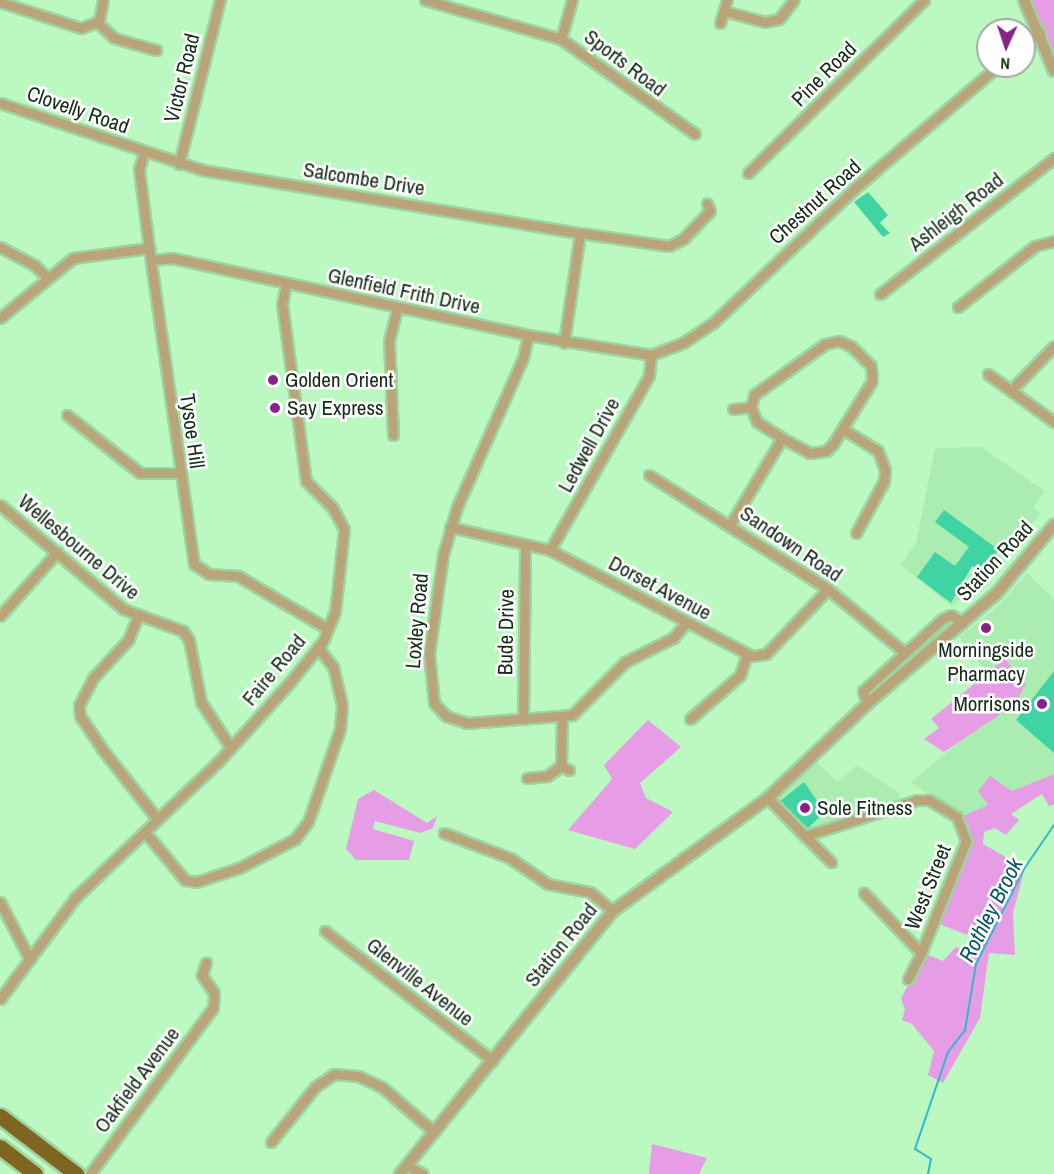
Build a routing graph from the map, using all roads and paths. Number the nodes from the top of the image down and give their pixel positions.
1 (103, 0) edge
2 (220, 0) edge
3 (425, 0) edge
4 (572, 0) edge
5 (727, 0) edge
6 (794, 0) edge
7 (924, 0) edge
8 (1024, 0) edge
9 (0, 2) edge
10 (724, 11) junction
11 (97, 22) junction
12 (720, 22) dead end
13 (1040, 33) junction
14 (1036, 36) edge
15 (561, 39) junction
16 (156, 50) dead end
17 (1054, 71) edge
18 (984, 78) edge
19 (0, 103) edge
20 (695, 134) dead end
21 (144, 152) junction
22 (1054, 158) edge
23 (179, 164) junction
24 (748, 173) dead end
25 (707, 204) dead end
26 (580, 233) junction
27 (1054, 241) edge
28 (0, 247) edge
29 (149, 248) junction
30 (151, 260) junction
31 (48, 278) junction
32 (286, 284) junction
33 (880, 294) dead end
34 (958, 307) dead end
35 (397, 308) junction
36 (0, 318) edge
37 (528, 336) junction
38 (564, 343) junction
39 (1054, 346) edge
40 (651, 355) junction
41 (988, 374) dead end
42 (1016, 385) dead end
43 (751, 407) junction
44 (731, 409) dead end
45 (67, 416) dead end
46 (1054, 422) edge
47 (843, 429) junction
48 (393, 435) dead end
49 (782, 438) junction
50 (179, 473) junction
51 (649, 475) dead end
52 (0, 505) edge
53 (730, 525) junction
54 (450, 527) junction
55 (1052, 531) edge
56 (856, 532) dead end
57 (525, 545) junction
58 (550, 550) junction
59 (57, 552) junction
60 (828, 589) junction
61 (0, 616) edge
62 (137, 618) junction
63 (686, 623) junction
64 (963, 623) junction
65 (328, 629) junction
66 (318, 647) junction
67 (905, 652) junction
68 (747, 655) junction
69 (867, 704) junction
70 (562, 716) junction
71 (523, 719) junction
72 (690, 719) dead end
73 (231, 748) junction
74 (527, 778) dead end
75 (768, 798) junction
76 (158, 820) junction
77 (145, 832) junction
78 (444, 833) dead end
79 (806, 836) junction
80 (831, 862) dead end
81 (864, 893) dead end
82 (0, 902) edge
83 (613, 911) junction
84 (325, 931) dead end
85 (921, 953) junction
86 (30, 960) junction
87 (206, 963) dead end
88 (908, 979) dead end
89 (0, 999) edge
90 (493, 1061) junction
91 (0, 1116) edge
92 (434, 1132) junction
93 (271, 1142) dead end
94 (0, 1147) edge
95 (406, 1164) junction
96 (35, 1174) edge
97 (76, 1174) edge
98 (90, 1174) edge
99 (400, 1174) edge
100 (423, 1174) edge

1 - 11 street
2 - 23 street, Victor Road
3 - 15 street, Sports Road
4 - 15 street
5 - 10 street
6 - 10 street
7 - 24 street, Pine Road
8 - 13 street
9 - 11 street
10 - 12 street
11 - 16 street
13 - 14 street
13 - 17 street
15 - 20 street, Sports Road
18 - 40 street, Chestnut Road
19 - 21 street, Clovelly Road
21 - 23 street, Salcombe Drive
21 - 29 street, Tysoe Hill
22 - 33 street, Ashleigh Road
23 - 26 street, Salcombe Drive
25 - 26 street, Salcombe Drive
26 - 38 street
27 - 34 street
28 - 31 street
29 - 30 street, Tysoe Hill
29 - 31 street
30 - 32 street, Glenfield Frith Drive
30 - 50 street, Tysoe Hill
31 - 36 street
32 - 35 street, Glenfield Frith Drive
32 - 65 street, Faire Road
35 - 37 street, Glenfield Frith Drive
35 - 48 street
37 - 38 street, Glenfield Frith Drive
37 - 54 street, Loxley Road
38 - 40 street, Glenfield Frith Drive
39 - 42 street
40 - 58 street, Ledwell Drive
41 - 46 street
43 - 44 street
43 - 47 street
43 - 49 street
45 - 50 street
47 - 49 street
47 - 56 street
49 - 53 street
50 - 65 street, Tysoe Hill
51 - 53 street, Sandown Road
52 - 59 street, Wellesbourne Drive
53 - 60 street, Sandown Road
54 - 57 street, Dorset Avenue
54 - 71 street, Loxley Road
55 - 64 street, Station Road
57 - 58 street, Dorset Avenue
57 - 71 street, Bude Drive
58 - 63 street, Dorset Avenue
59 - 61 street
59 - 62 street, Wellesbourne Drive
60 - 67 street, Sandown Road
60 - 68 street
62 - 73 street, Wellesbourne Drive
62 - 76 street
63 - 68 street, Dorset Avenue
63 - 70 street, Loxley Road
64 - 67 street, Station Road
64 - 69 street, Station Road
65 - 66 street, Faire Road
66 - 73 street, Faire Road
66 - 77 street
67 - 69 street, Station Road
68 - 72 street
69 - 75 street, Station Road
70 - 71 street, Loxley Road
70 - 74 street
73 - 76 street, Faire Road
75 - 79 street
75 - 83 street, Station Road
76 - 77 street, Faire Road
77 - 86 street, Faire Road
78 - 83 street
79 - 80 street
79 - 85 street, West Street
81 - 85 street, West Street
82 - 86 street
83 - 90 street, Station Road
84 - 90 street, Glenville Avenue
85 - 88 street, West Street
86 - 89 street, Faire Road
87 - 98 street, Oakfield Avenue
90 - 92 street, Station Road
91 - 97 highway
92 - 93 street
92 - 95 street, Station Road
94 - 96 highway
95 - 99 street, Station Road
95 - 100 street

